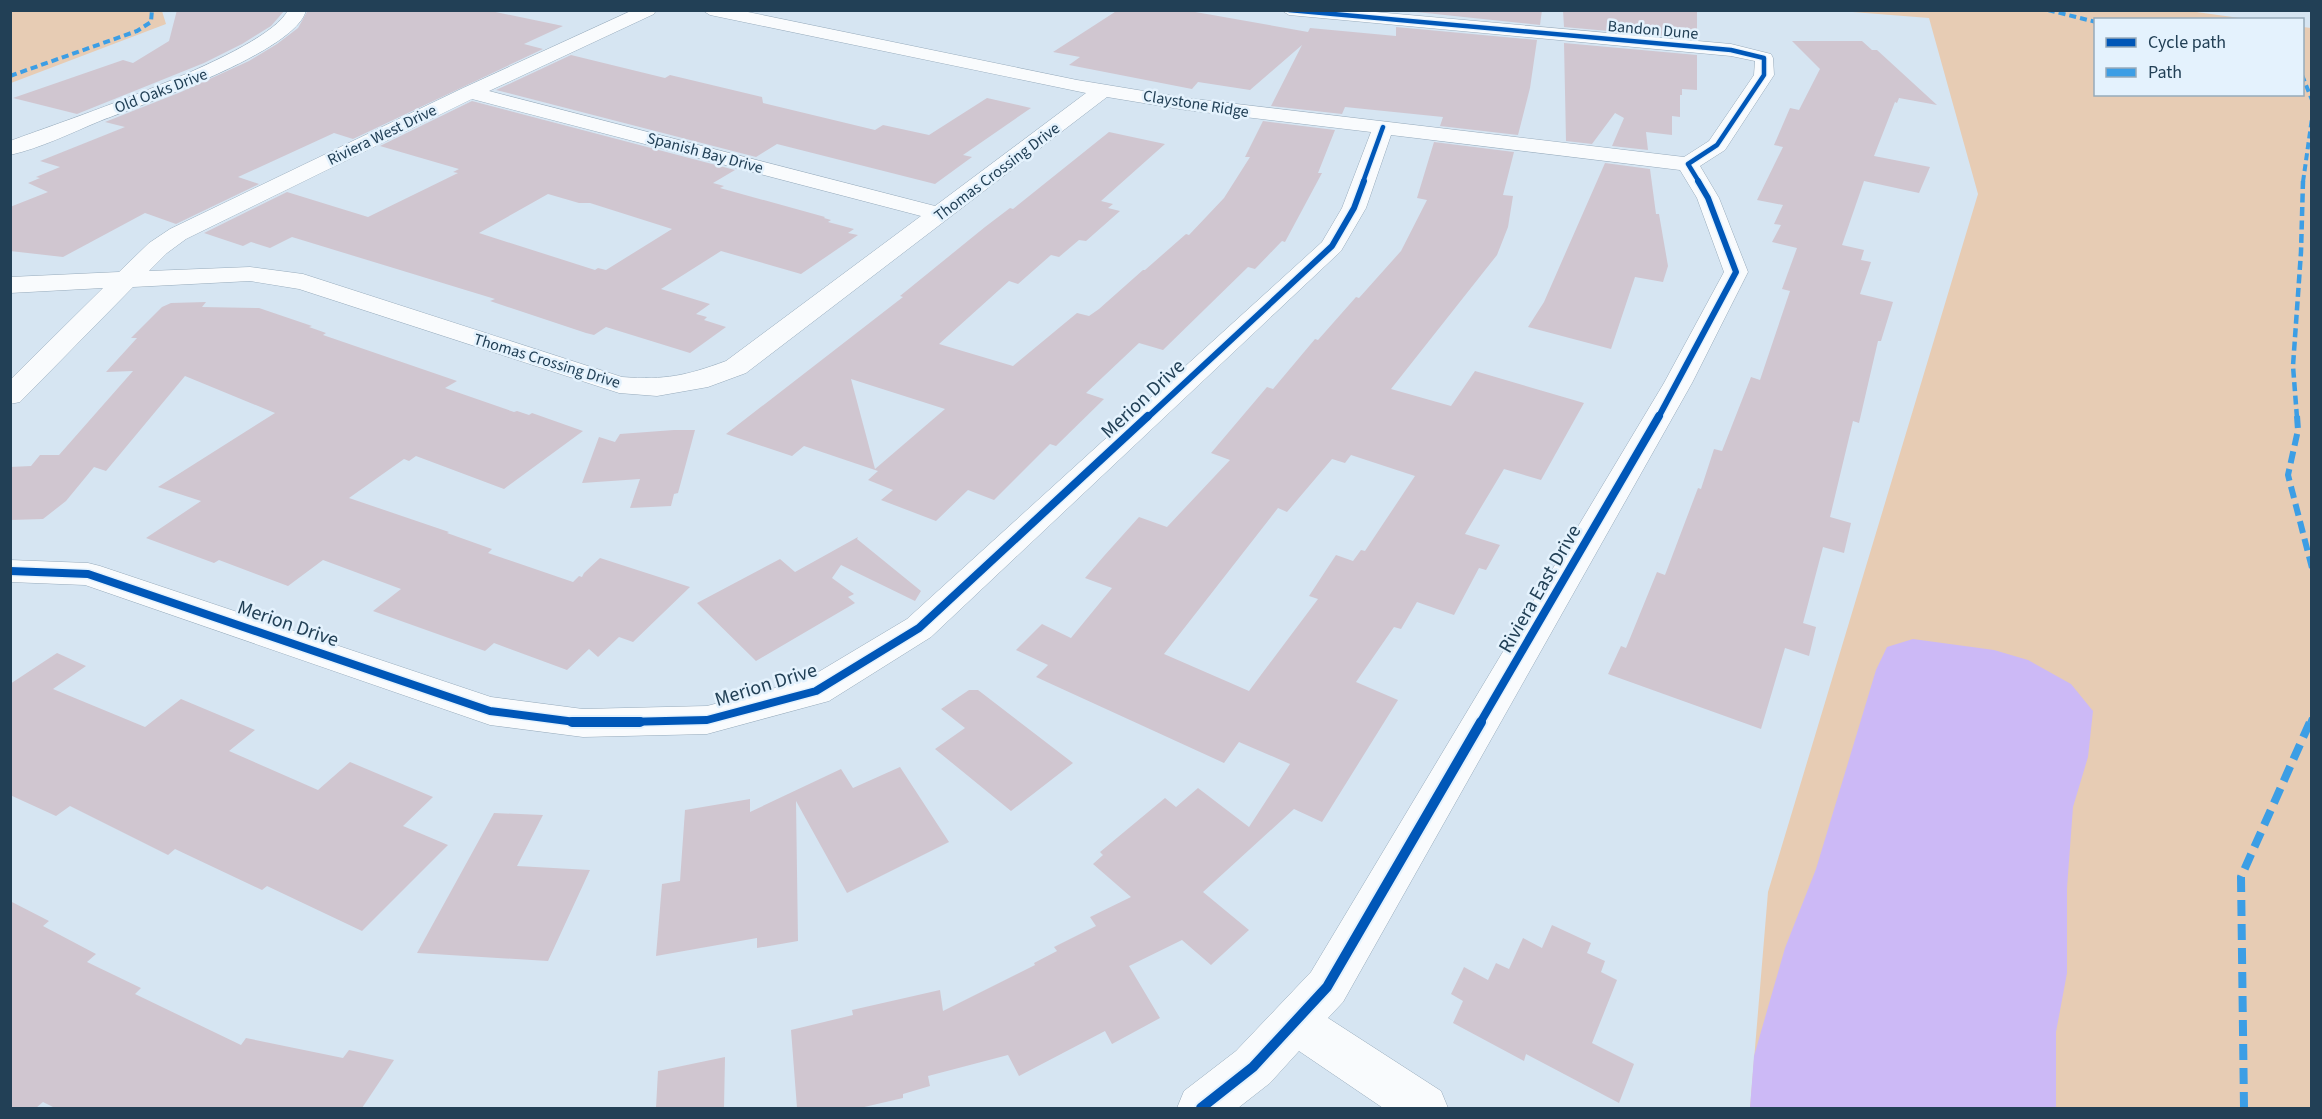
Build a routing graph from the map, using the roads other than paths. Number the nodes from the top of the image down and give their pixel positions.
1 (297, 10) edge
2 (648, 10) edge
3 (710, 10) edge
4 (1289, 10) edge
5 (1105, 89) junction
6 (470, 92) junction
7 (1383, 127) junction
8 (10, 149) edge
9 (1688, 164) junction
10 (940, 214) junction
11 (127, 278) junction
12 (10, 285) edge
13 (10, 396) edge
14 (10, 571) edge
15 (1295, 1022) junction
16 (1201, 1108) edge
17 (1424, 1108) edge

1 - 8 street, Old Oaks Drive
2 - 6 street, Riviera West Drive
3 - 5 street, Claystone Ridge
4 - 9 street, Bandon Dune
5 - 7 street, Claystone Ridge
5 - 10 street, Thomas Crossing Drive
6 - 10 street, Spanish Bay Drive
6 - 11 street, Riviera West Drive
7 - 9 street, Claystone Ridge
7 - 14 street, Merion Drive
9 - 15 street, Riviera East Drive
10 - 11 street, Thomas Crossing Drive
11 - 12 street, Thomas Crossing Drive
11 - 13 street
15 - 16 street, Riviera East Drive
15 - 17 street

